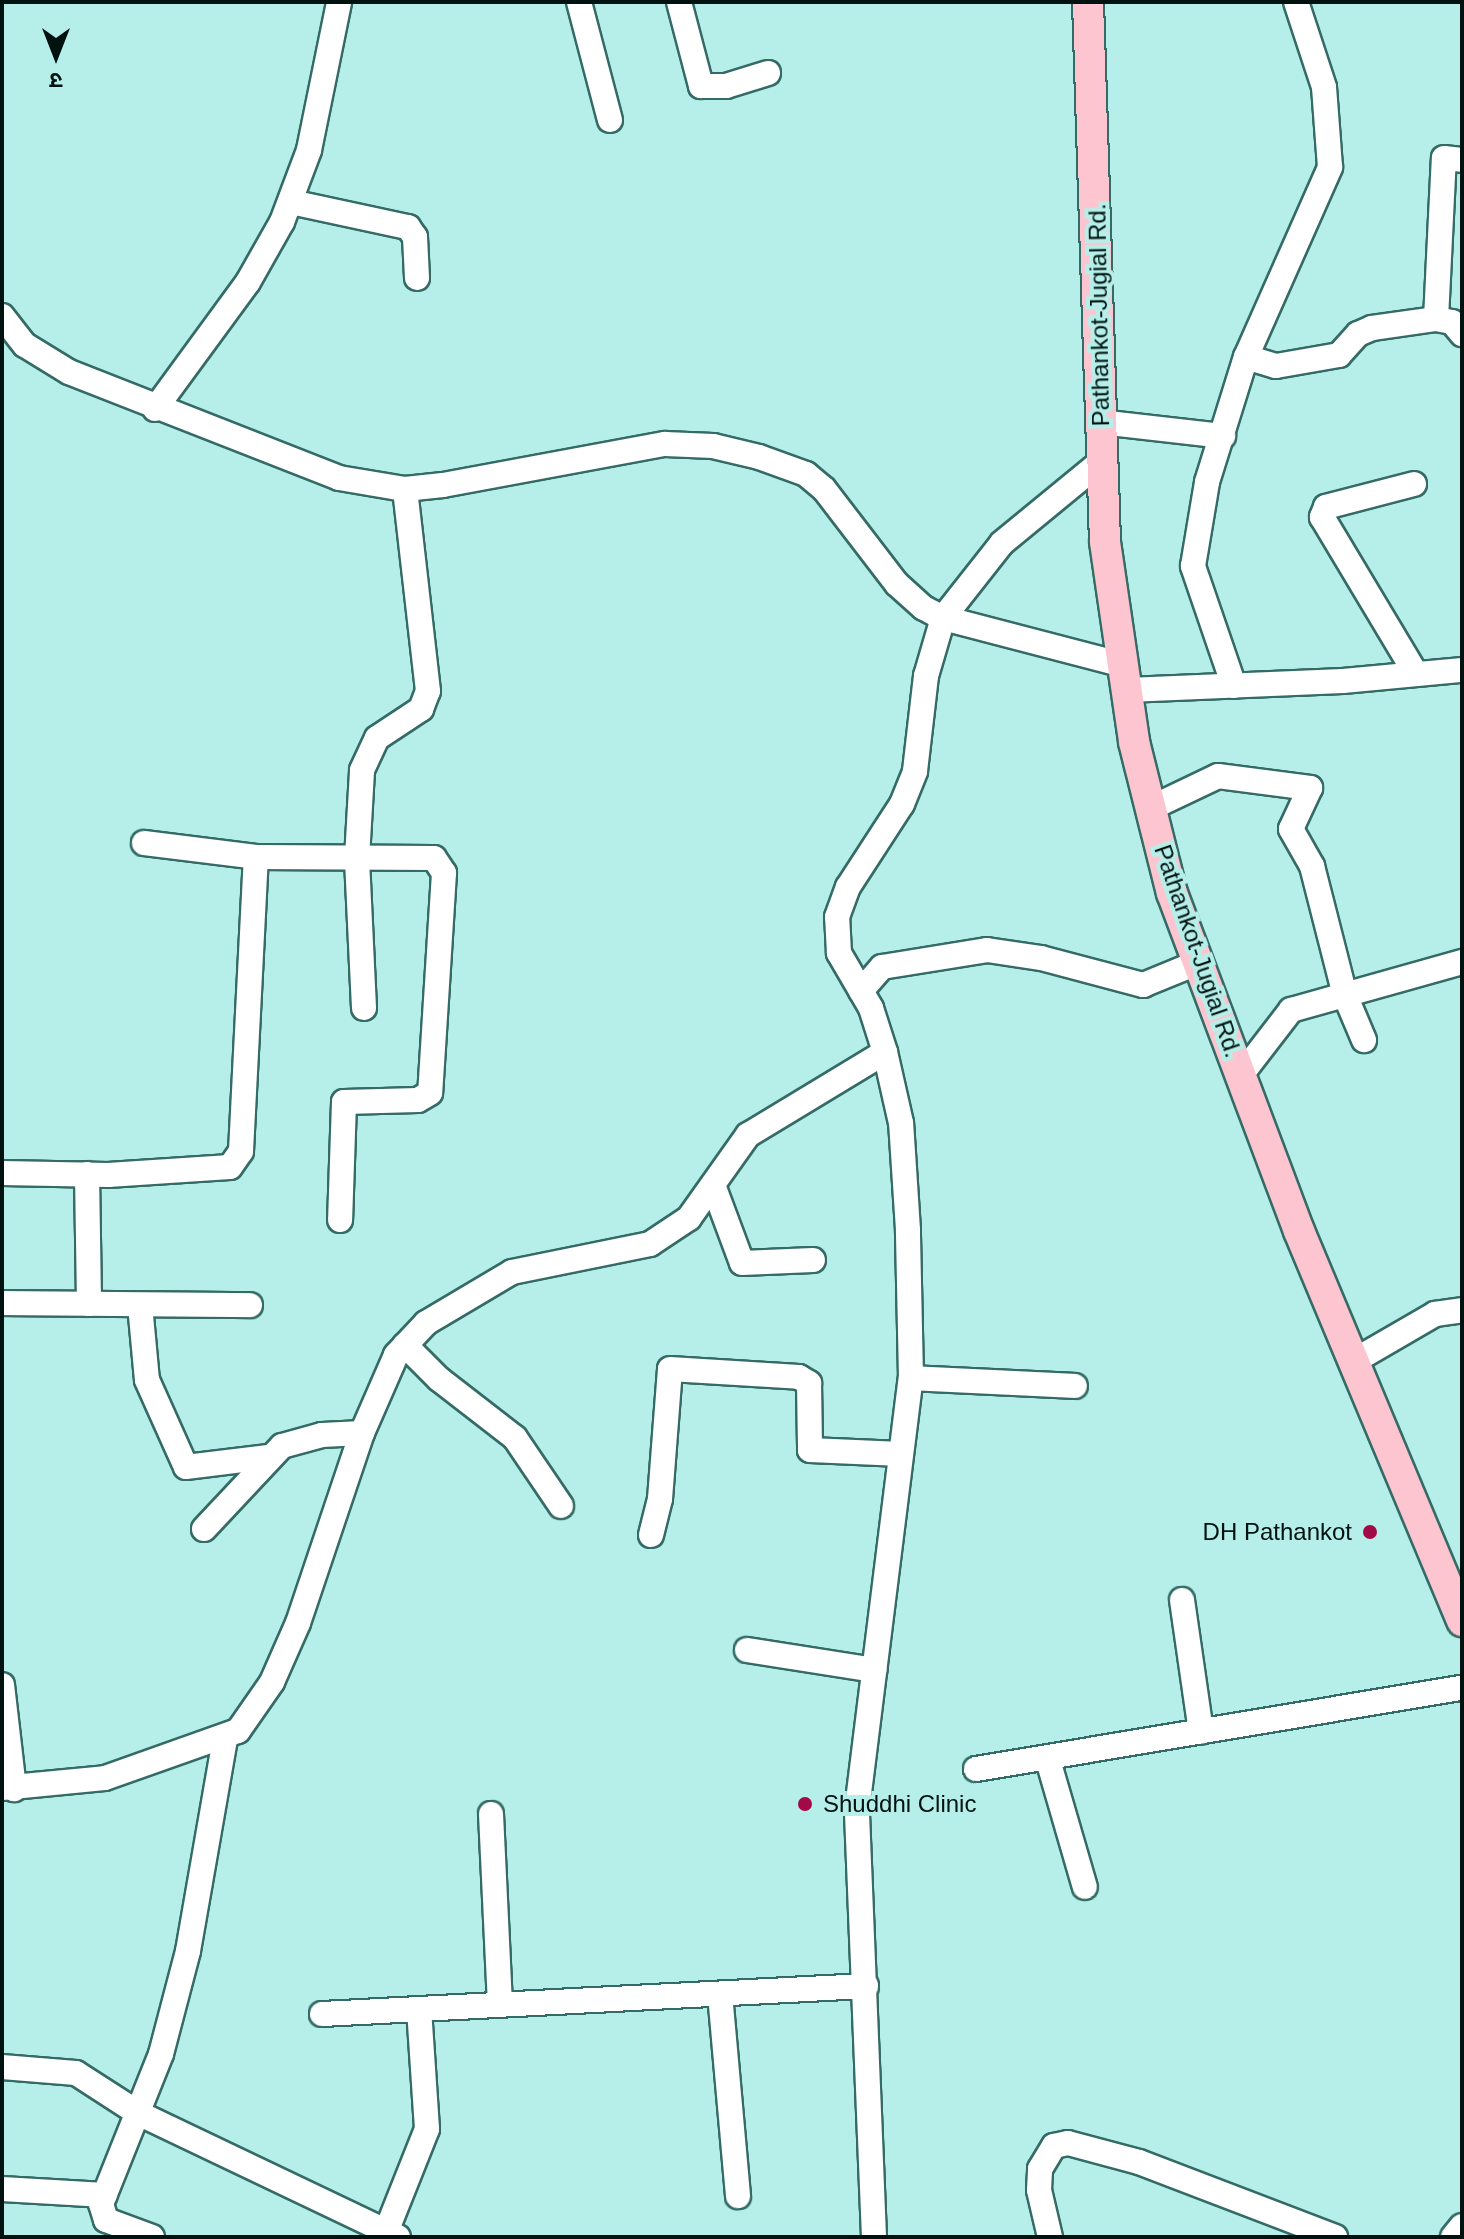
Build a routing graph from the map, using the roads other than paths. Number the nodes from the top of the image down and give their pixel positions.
1 (339, 2) edge
2 (579, 2) edge
3 (679, 2) edge
4 (1088, 2) edge
5 (1296, 2) edge
6 (768, 73) dead end
7 (610, 120) dead end
8 (1462, 160) edge
9 (291, 202) junction
10 (417, 278) dead end
11 (2, 316) edge
12 (1436, 319) junction
13 (1462, 334) edge
14 (1246, 357) junction
15 (155, 409) junction
16 (1100, 422) junction
17 (1223, 436) junction
18 (1102, 461) junction
19 (1414, 484) dead end
20 (405, 489) junction
21 (943, 618) junction
22 (1462, 670) edge
23 (1416, 674) junction
24 (1125, 677) junction
25 (1234, 686) junction
26 (1151, 808) junction
27 (144, 843) dead end
28 (256, 857) junction
29 (357, 858) junction
30 (1199, 962) junction
31 (1462, 962) edge
32 (861, 991) junction
33 (1345, 995) junction
34 (364, 1008) dead end
35 (1364, 1040) dead end
36 (885, 1052) junction
37 (1241, 1075) junction
38 (2, 1173) edge
39 (87, 1174) junction
40 (713, 1185) junction
41 (340, 1220) dead end
42 (813, 1260) dead end
43 (2, 1303) edge
44 (89, 1304) junction
45 (140, 1305) junction
46 (250, 1305) dead end
47 (1462, 1310) edge
48 (405, 1345) junction
49 (1354, 1361) junction
50 (911, 1378) junction
51 (1075, 1386) dead end
52 (362, 1433) junction
53 (901, 1454) junction
54 (268, 1457) junction
55 (561, 1506) dead end
56 (204, 1529) dead end
57 (651, 1535) dead end
58 (1182, 1600) dead end
59 (1462, 1621) edge
60 (747, 1650) dead end
61 (874, 1670) junction
62 (2, 1685) edge
63 (1462, 1688) edge
64 (1201, 1732) junction
65 (225, 1739) junction
66 (1048, 1760) junction
67 (976, 1769) dead end
68 (8, 1789) edge
69 (491, 1814) dead end
70 (1085, 1887) dead end
71 (866, 1986) junction
72 (720, 1994) junction
73 (500, 2005) junction
74 (419, 2009) junction
75 (322, 2014) dead end
76 (2, 2067) edge
77 (138, 2113) junction
78 (2, 2189) edge
79 (105, 2195) junction
80 (738, 2196) dead end
81 (1462, 2226) edge
82 (389, 2235) edge
83 (152, 2237) edge
84 (874, 2237) edge
85 (1050, 2237) edge
86 (1335, 2237) edge
87 (1453, 2237) edge

1 - 9 street
2 - 7 street
3 - 6 street
4 - 16 main road, Pathankot-Jugial Rd.
5 - 14 street
8 - 12 street
9 - 10 street
9 - 15 street
11 - 15 street
12 - 13 street
12 - 14 street
14 - 17 street
15 - 20 street
16 - 17 street
16 - 18 main road, Pathankot-Jugial Rd.
17 - 25 street
18 - 21 street
18 - 24 main road, Pathankot-Jugial Rd.
19 - 23 street
20 - 21 street
20 - 29 street
21 - 24 street
21 - 32 street
22 - 23 street
23 - 25 street
24 - 25 street
24 - 26 main road, Pathankot-Jugial Rd.
26 - 30 main road, Pathankot-Jugial Rd.
26 - 33 street
27 - 28 street
28 - 29 street
28 - 39 street
29 - 34 street
29 - 41 street
30 - 32 street
30 - 37 main road, Pathankot-Jugial Rd.
31 - 33 street
32 - 36 street
33 - 35 street
33 - 37 street
36 - 40 street
36 - 50 street
37 - 49 main road, Pathankot-Jugial Rd.
38 - 39 street
39 - 44 street
40 - 42 street
40 - 48 street
43 - 44 street
44 - 45 street
45 - 46 street
45 - 54 street
47 - 49 street
48 - 52 street
48 - 55 street
49 - 59 main road, Pathankot-Jugial Rd.
50 - 51 street
50 - 53 street
52 - 54 street
52 - 65 street
53 - 57 street
53 - 61 street
54 - 56 street
58 - 64 street
60 - 61 street
61 - 71 street
62 - 68 street
63 - 64 street
64 - 66 street
65 - 68 street
65 - 77 street
66 - 67 street
66 - 70 street
69 - 73 street
71 - 72 street
71 - 84 street
72 - 73 street
72 - 80 street
73 - 74 street
74 - 75 street
74 - 82 street
76 - 77 street
77 - 79 street
77 - 82 street
78 - 79 street
79 - 83 street
81 - 87 street
85 - 86 street

